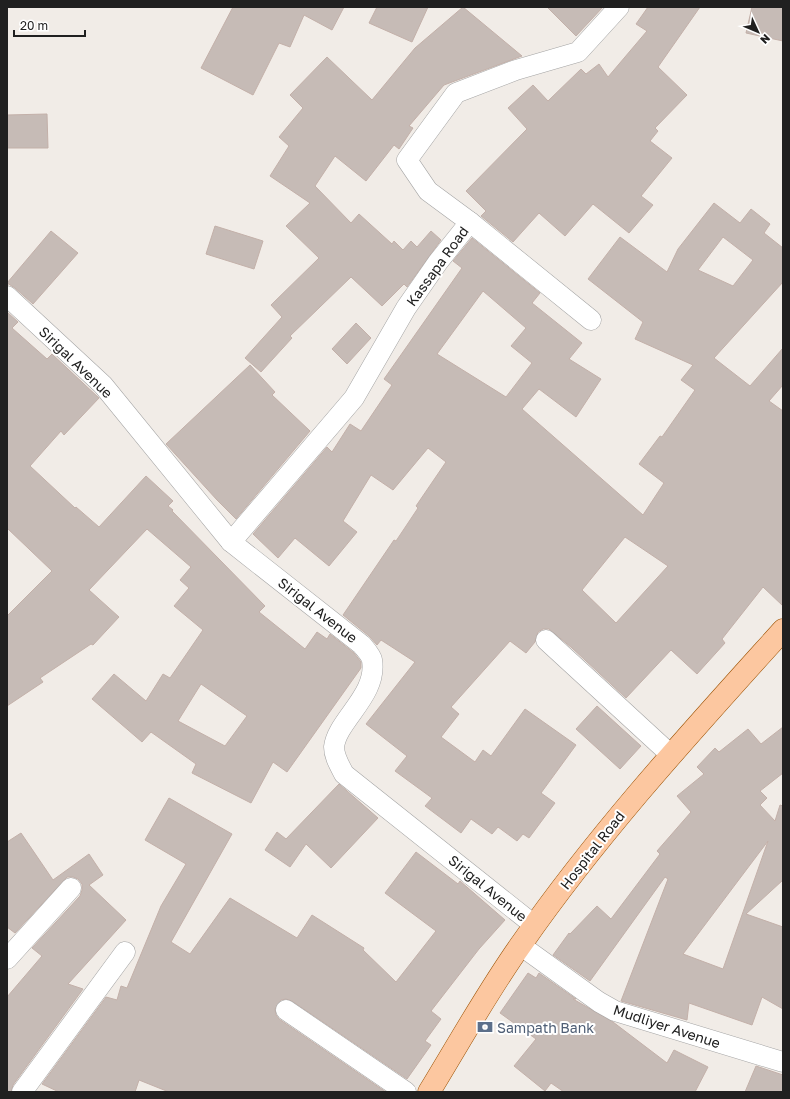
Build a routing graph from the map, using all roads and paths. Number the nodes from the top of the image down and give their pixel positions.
1 (619, 7) edge
2 (470, 222) junction
3 (7, 296) edge
4 (591, 320) dead end
5 (231, 542) junction
6 (783, 630) edge
7 (546, 640) dead end
8 (670, 754) junction
9 (71, 888) dead end
10 (534, 925) junction
11 (520, 944) junction
12 (125, 952) dead end
13 (7, 959) edge
14 (286, 1010) dead end
15 (783, 1062) edge
16 (22, 1092) edge
17 (406, 1092) edge
18 (429, 1092) edge

1 - 2 street, Kassapa Road
2 - 4 street
2 - 5 street, Kassapa Road
3 - 5 street, Sirigal Avenue
5 - 10 street, Sirigal Avenue
6 - 8 main road, Hospital Road
7 - 8 street
8 - 10 main road, Hospital Road
9 - 13 street
10 - 11 main road, Hospital Road
11 - 15 street, Mudliyer Avenue
11 - 18 main road, Hospital Road
12 - 16 street
14 - 17 street

